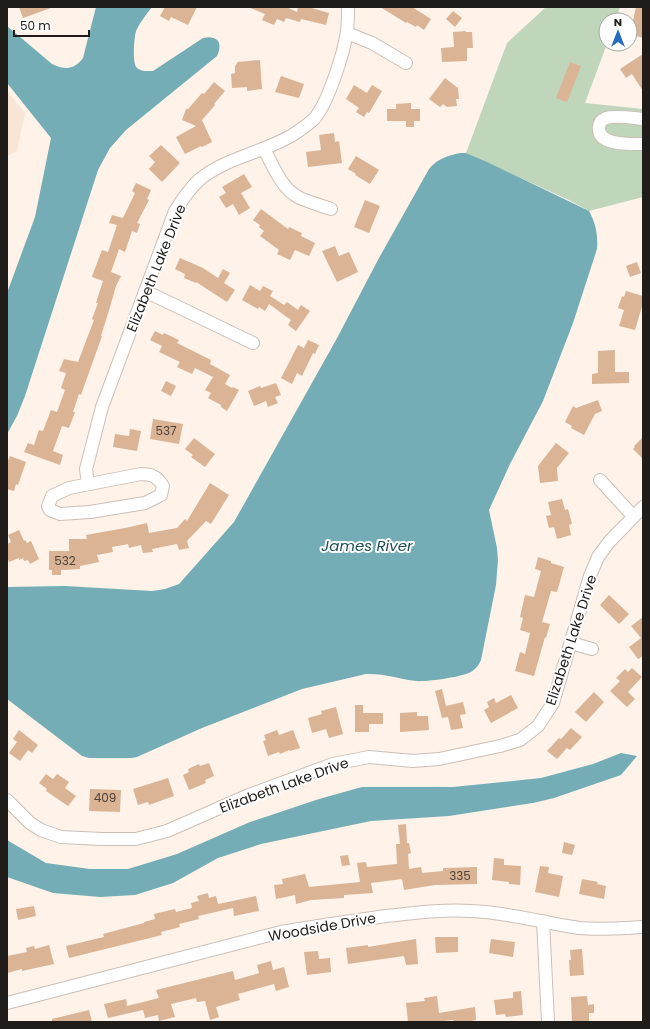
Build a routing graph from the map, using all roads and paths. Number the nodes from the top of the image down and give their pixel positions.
1 (348, 7) edge
2 (347, 33) junction
3 (406, 63) dead end
4 (643, 119) edge
5 (643, 144) edge
6 (264, 149) junction
7 (331, 209) dead end
8 (145, 291) junction
9 (253, 343) dead end
10 (600, 480) dead end
11 (88, 484) junction
12 (643, 507) edge
13 (633, 516) junction
14 (571, 643) junction
15 (592, 649) dead end
16 (7, 800) edge
17 (542, 922) junction
18 (643, 927) edge
19 (7, 1003) edge
20 (548, 1022) edge

1 - 2 street, Elizabeth Lake Drive
2 - 3 street
2 - 6 street, Elizabeth Lake Drive
4 - 5 street
6 - 7 street
6 - 8 street, Elizabeth Lake Drive
8 - 9 street
8 - 11 street, Elizabeth Lake Drive
10 - 13 street
11 - 11 street
12 - 13 street, Elizabeth Lake Drive
13 - 14 street, Elizabeth Lake Drive
14 - 15 street
14 - 16 street, Elizabeth Lake Drive
17 - 18 street, Woodside Drive
17 - 19 street, Woodside Drive
17 - 20 street

